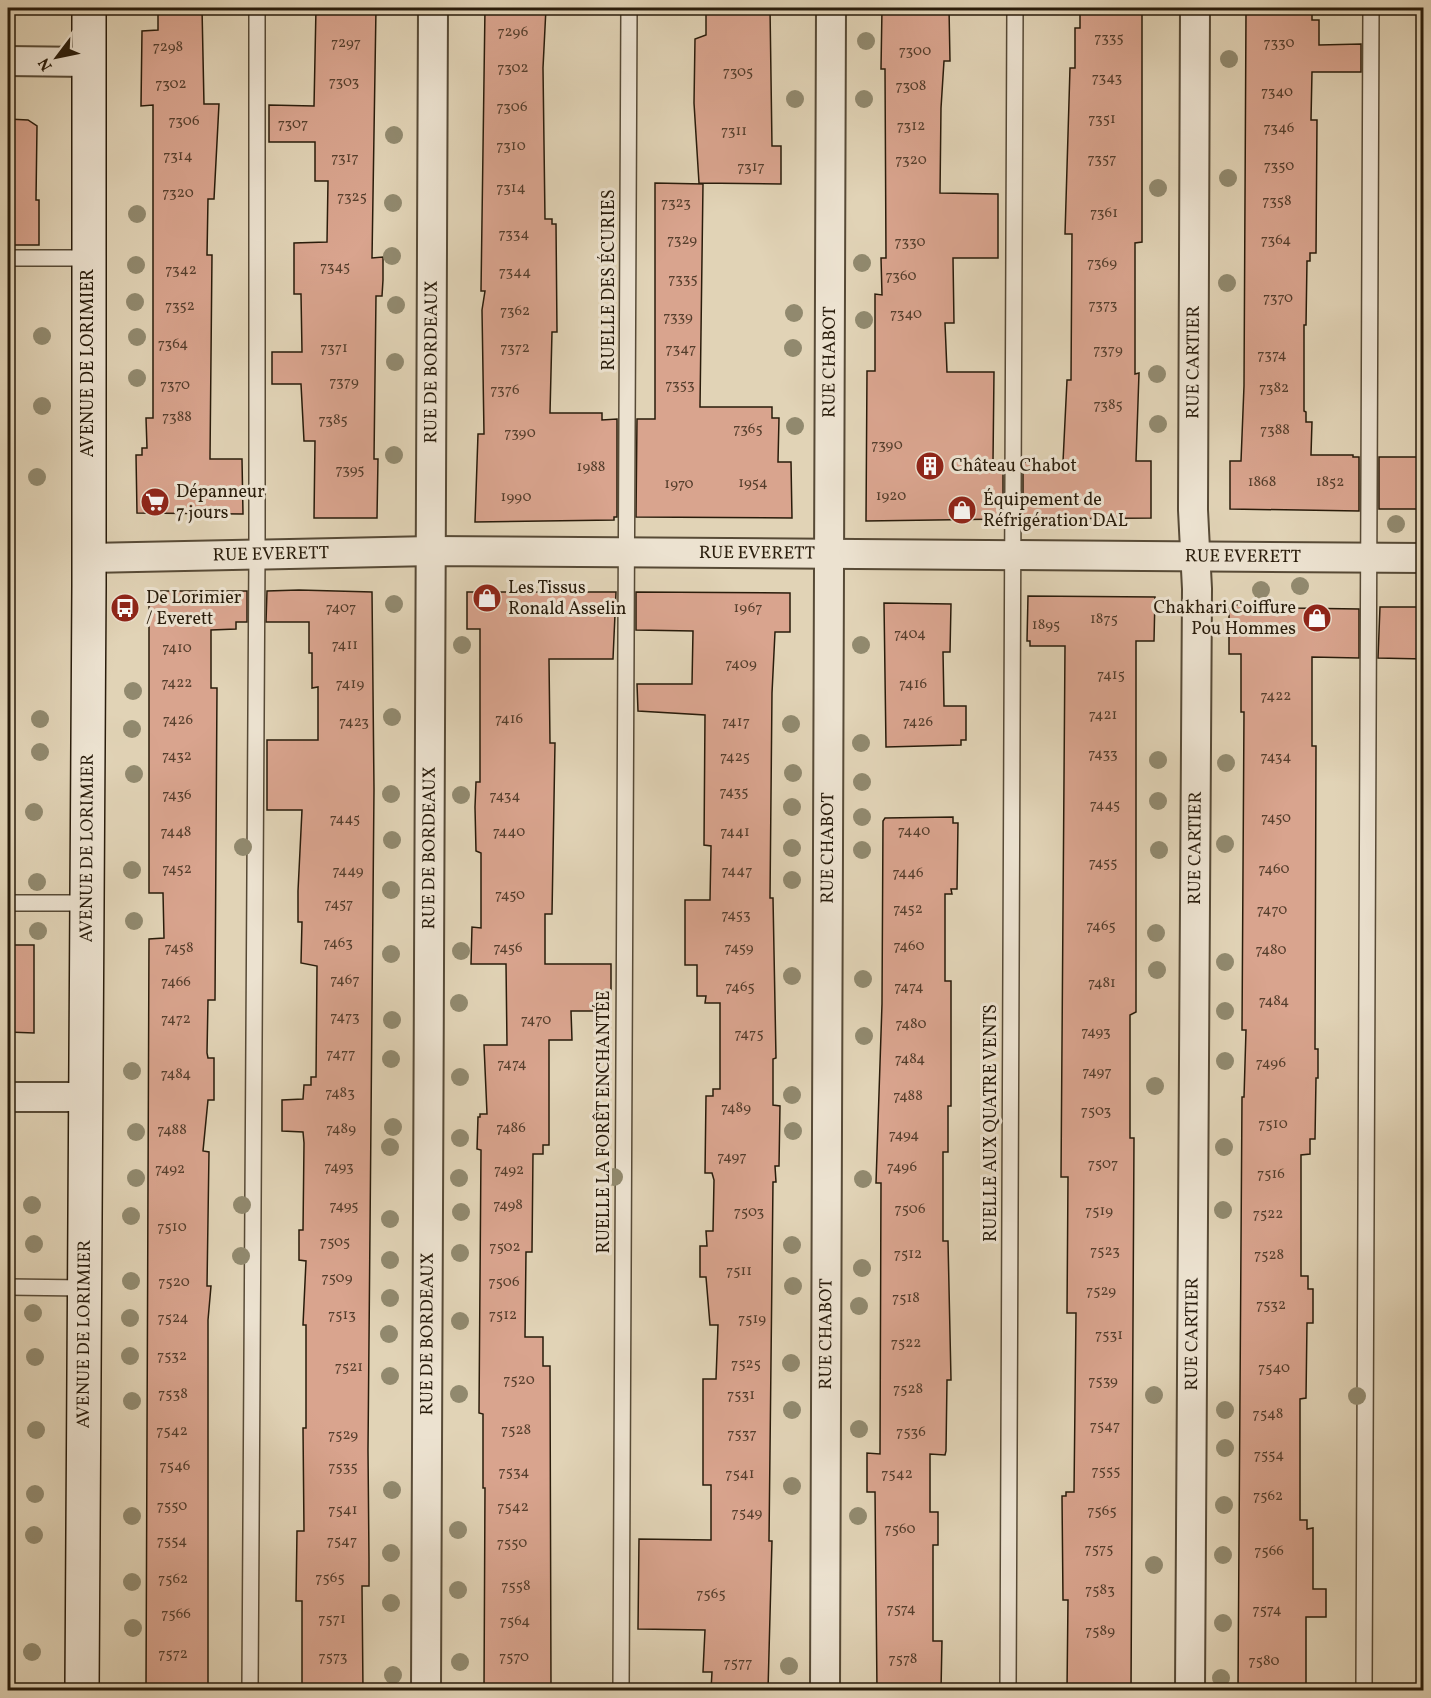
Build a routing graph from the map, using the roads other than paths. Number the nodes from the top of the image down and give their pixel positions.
1 (89, 8) edge
2 (256, 8) edge
3 (433, 8) edge
4 (629, 8) edge
5 (831, 8) edge
6 (1015, 8) edge
7 (1195, 8) edge
8 (1371, 8) edge
9 (8, 61) edge
10 (89, 62) junction
11 (8, 258) edge
12 (88, 258) junction
13 (432, 551) junction
14 (257, 553) junction
15 (627, 553) junction
16 (830, 555) junction
17 (1012, 555) junction
18 (1195, 555) junction
19 (89, 558) junction
20 (1369, 558) junction
21 (1424, 558) edge
22 (8, 903) edge
23 (87, 903) junction
24 (8, 1097) edge
25 (85, 1097) junction
26 (8, 1287) edge
27 (84, 1288) junction
28 (82, 1690) edge
29 (250, 1690) edge
30 (426, 1690) edge
31 (621, 1690) edge
32 (825, 1690) edge
33 (1008, 1690) edge
34 (1190, 1690) edge
35 (1364, 1690) edge

1 - 10 main road, AVENUE DE LORIMIER
2 - 14 lane
3 - 13 street, RUE DE BORDEAUX
4 - 15 lane, RUELLE DES ÉCURIES
5 - 16 street, RUE CHABOT
6 - 17 lane, RUELLE AUX QUATRE VENTS
7 - 18 street, RUE CARTIER
8 - 20 lane
9 - 10 street
10 - 12 main road, AVENUE DE LORIMIER
11 - 12 lane
12 - 19 main road, AVENUE DE LORIMIER
13 - 14 street, RUE EVERETT
13 - 15 street, RUE EVERETT
13 - 30 street, RUE DE BORDEAUX
14 - 19 street, RUE EVERETT
14 - 29 lane
15 - 16 street, RUE EVERETT
15 - 31 lane, RUELLE LA FORÊT ENCHANTÉE
16 - 17 street, RUE EVERETT
16 - 32 street, RUE CHABOT
17 - 18 street, RUE EVERETT
17 - 33 lane, RUELLE AUX QUATRE VENTS
18 - 20 street, RUE EVERETT
18 - 34 street, RUE CARTIER
19 - 23 main road, AVENUE DE LORIMIER
20 - 21 street, RUE EVERETT
20 - 35 lane
22 - 23 lane
23 - 25 main road, AVENUE DE LORIMIER
24 - 25 street
25 - 27 main road, AVENUE DE LORIMIER
26 - 27 lane
27 - 28 main road, AVENUE DE LORIMIER

